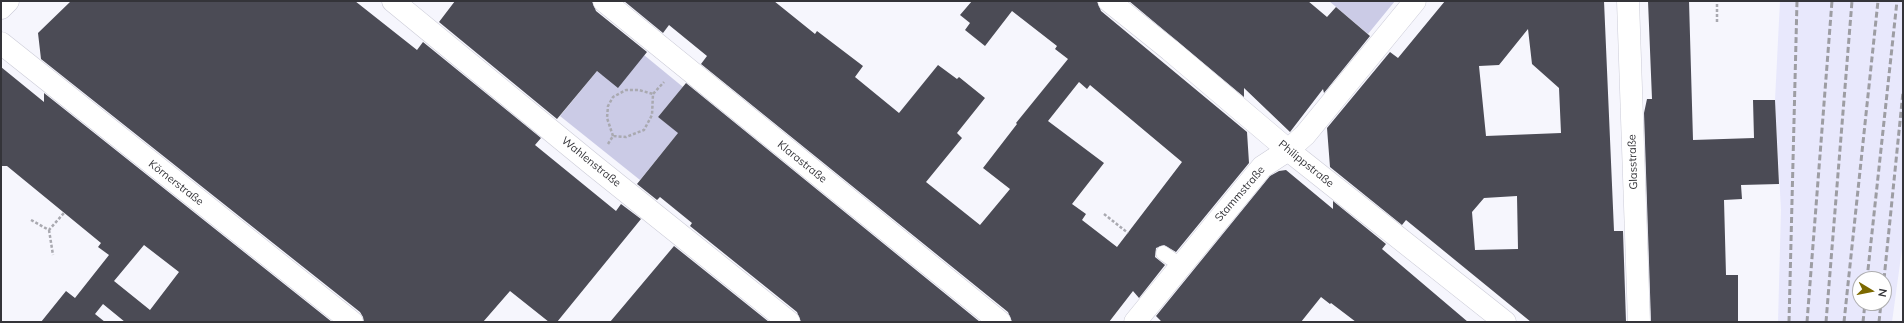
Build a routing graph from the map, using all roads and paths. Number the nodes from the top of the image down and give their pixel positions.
1 (8, 1) edge
2 (394, 1) edge
3 (604, 1) edge
4 (1110, 1) edge
5 (1415, 1) edge
6 (1628, 1) edge
7 (1717, 1) edge
8 (1, 8) edge
9 (1717, 22) dead end
10 (1, 43) edge
11 (681, 64) junction
12 (653, 94) junction
13 (613, 136) junction
14 (1288, 150) junction
15 (593, 165) junction
16 (64, 213) dead end
17 (1104, 214) dead end
18 (31, 220) dead end
19 (49, 230) junction
20 (1128, 233) dead end
21 (1163, 252) dead end
22 (53, 255) dead end
23 (1180, 265) junction
24 (352, 322) edge
25 (789, 322) edge
26 (1000, 322) edge
27 (1135, 322) edge
28 (1506, 322) edge
29 (1639, 322) edge

1 - 8 street
2 - 15 street, Wahlenstraße
3 - 11 street, Klarastraße
4 - 14 street, Philippstraße
5 - 14 street, Stammstraße
6 - 29 street, Glasstraße
7 - 9 path
10 - 24 street, Körnerstraße
11 - 12 path
11 - 26 street, Klarastraße
12 - 13 path
12 - 13 path
13 - 15 path
14 - 23 street, Stammstraße
14 - 28 street, Philippstraße
15 - 25 street, Wahlenstraße
16 - 19 path
17 - 20 path
18 - 19 path
19 - 22 path
21 - 23 lane
23 - 27 street, Stammstraße

